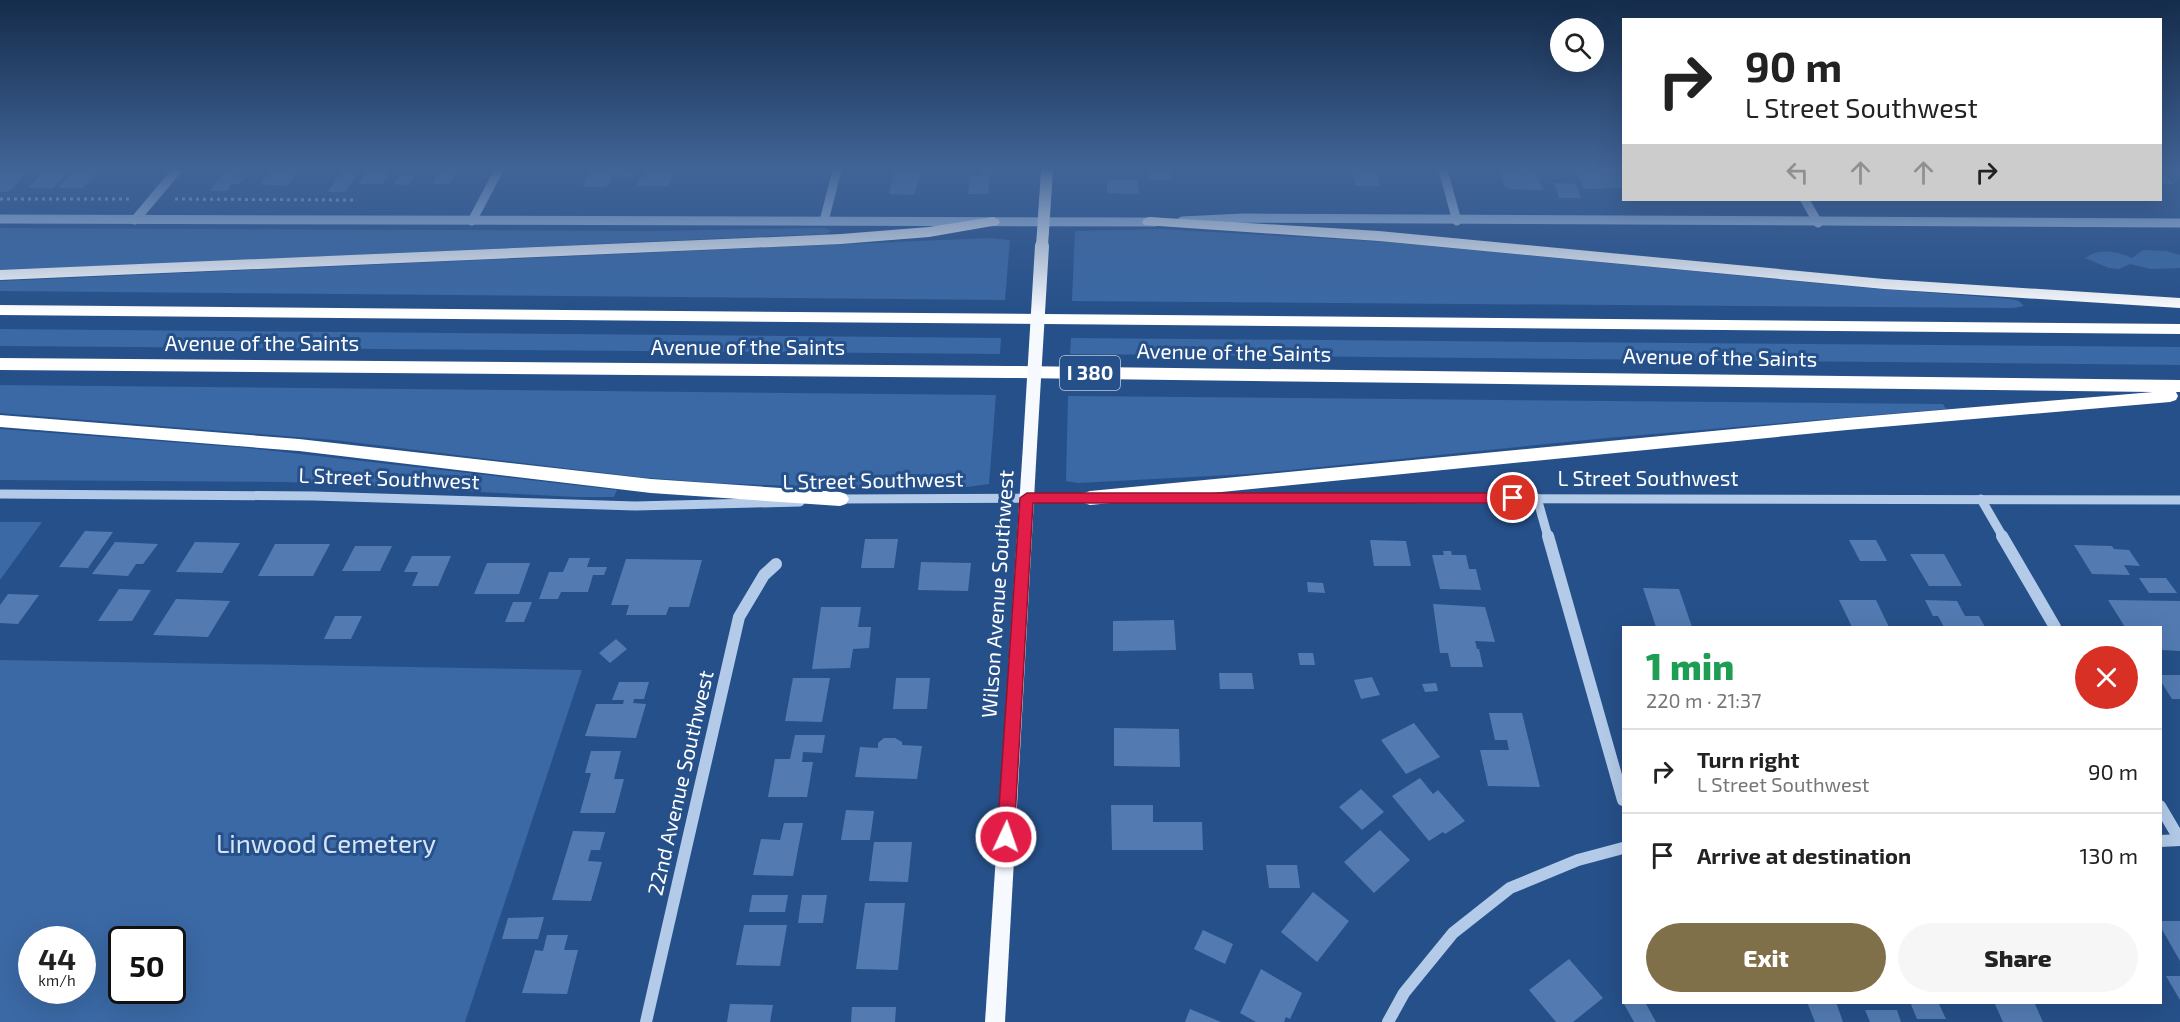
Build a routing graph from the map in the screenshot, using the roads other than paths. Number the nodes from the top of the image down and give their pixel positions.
1 (137, 218) edge
2 (474, 218) edge
3 (825, 218) edge
4 (1044, 218) edge
5 (1456, 218) edge
6 (1815, 218) edge
7 (0, 219) edge
8 (135, 220) junction
9 (472, 221) junction
10 (824, 221) junction
11 (1457, 221) junction
12 (993, 222) junction
13 (1044, 222) junction
14 (1149, 222) junction
15 (1818, 223) junction
16 (2180, 223) edge
17 (0, 275) edge
18 (2180, 303) edge
19 (0, 310) edge
20 (2180, 329) edge
21 (0, 364) edge
22 (2180, 386) edge
23 (2180, 396) edge
24 (0, 421) edge
25 (0, 494) edge
26 (1027, 498) junction
27 (1090, 498) junction
28 (1536, 498) junction
29 (840, 499) junction
30 (1981, 499) junction
31 (2180, 500) edge
32 (776, 564) dead end
33 (2054, 626) edge
34 (1622, 797) edge
35 (2162, 809) edge
36 (2180, 840) edge
37 (2162, 841) edge
38 (1622, 848) edge
39 (646, 1022) edge
40 (994, 1022) edge
41 (1388, 1022) edge

1 - 8 street
2 - 9 street
3 - 10 street
4 - 13 main road, Wilson Avenue Southwest
5 - 11 street
6 - 15 street
7 - 8 street
8 - 9 street
9 - 10 street
10 - 12 street
11 - 14 street
11 - 15 street
12 - 13 street
12 - 17 highway
13 - 14 street
13 - 26 main road, Wilson Avenue Southwest, bridge
14 - 18 highway
15 - 16 street
19 - 20 highway, Avenue of the Saints
21 - 22 highway, Avenue of the Saints / I 380
23 - 27 highway
24 - 29 highway
25 - 29 street, L Street Southwest
26 - 27 street, L Street Southwest
26 - 29 street, L Street Southwest
26 - 40 main road, Wilson Avenue Southwest
27 - 28 street, L Street Southwest
28 - 30 street, L Street Southwest
28 - 34 street
30 - 31 street, L Street Southwest
30 - 33 street
32 - 39 street, 22nd Avenue Southwest
35 - 36 street
36 - 37 street
38 - 41 street

